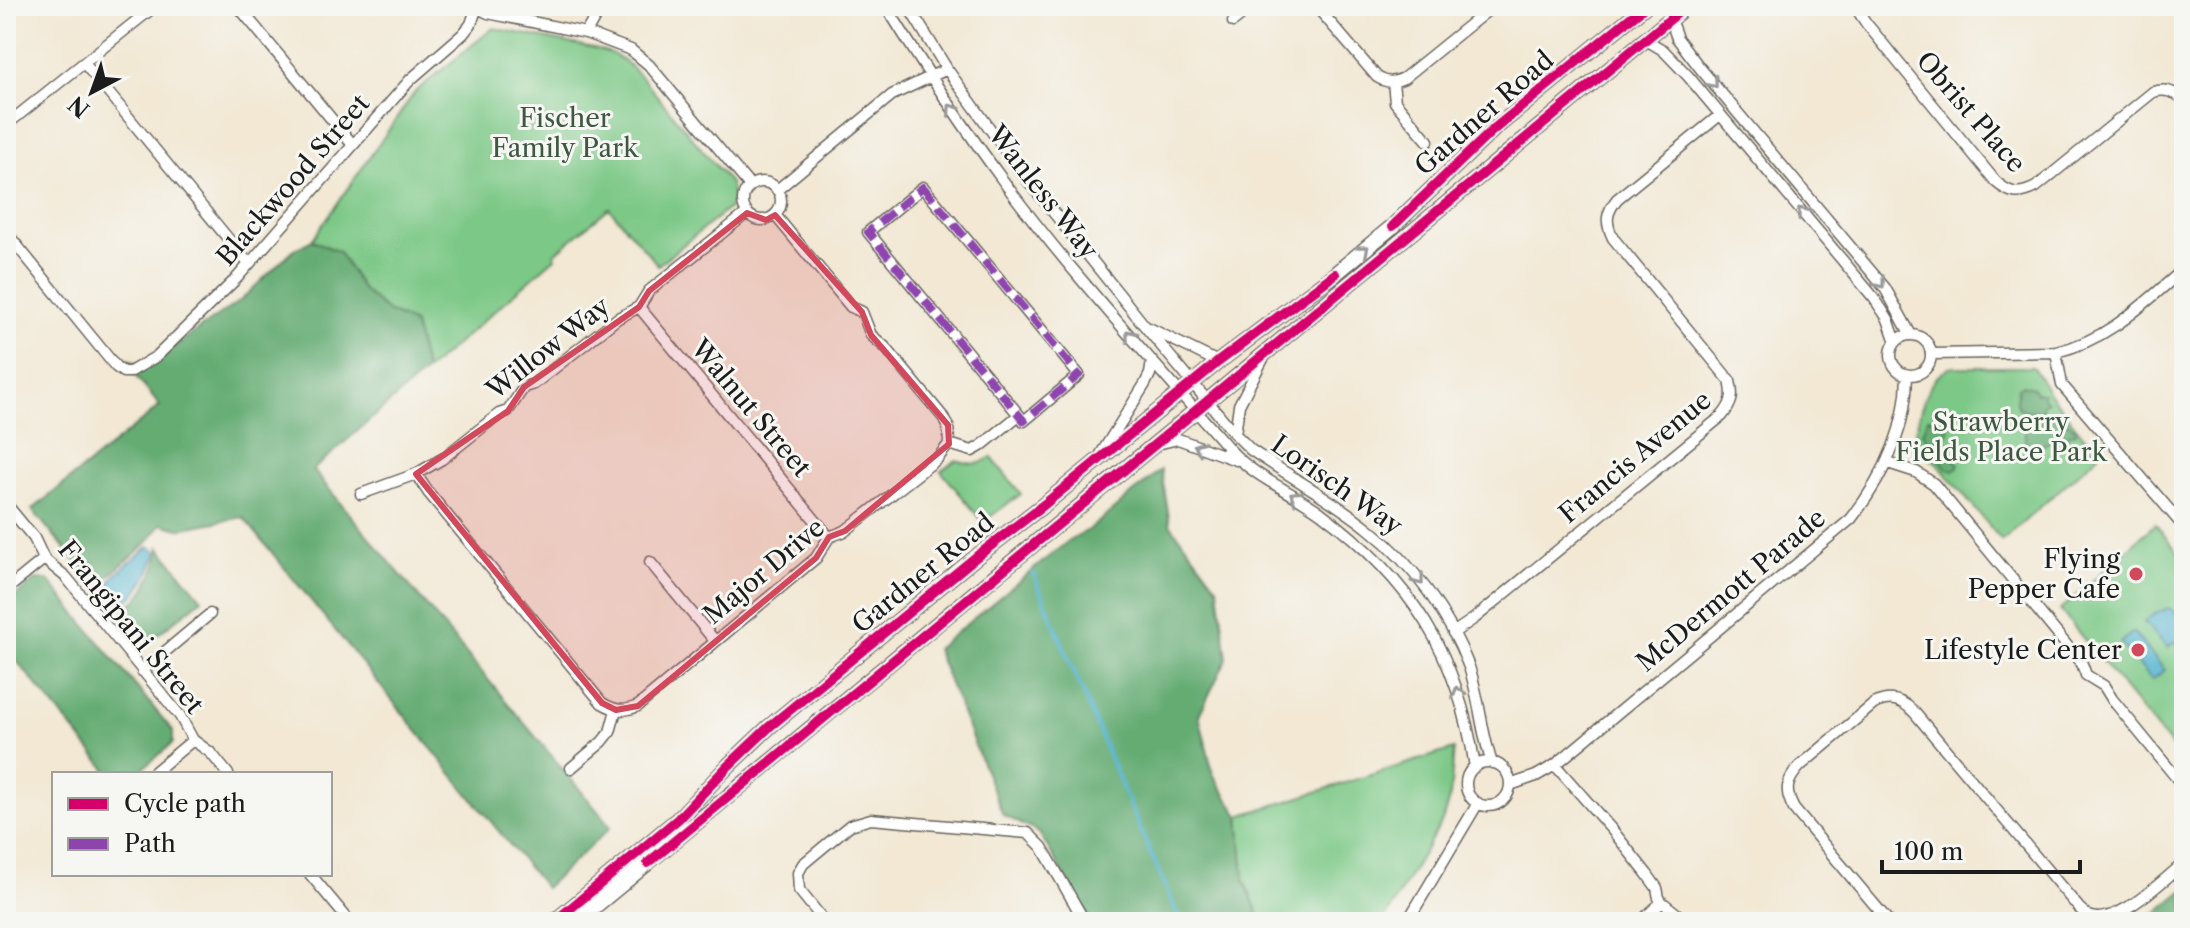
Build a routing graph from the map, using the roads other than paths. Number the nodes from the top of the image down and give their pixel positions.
1 (155, 6) edge
2 (238, 6) edge
3 (601, 6) edge
4 (886, 6) edge
5 (908, 6) edge
6 (1253, 6) edge
7 (1316, 6) edge
8 (1493, 6) edge
9 (1645, 6) edge
10 (1686, 6) edge
11 (1861, 6) edge
12 (476, 7) edge
13 (1670, 19) junction
14 (1233, 22) dead end
15 (586, 33) junction
16 (1646, 40) junction
17 (84, 63) junction
18 (947, 69) junction
19 (930, 77) junction
20 (1393, 82) junction
21 (2184, 99) edge
22 (1720, 115) junction
23 (6, 125) edge
24 (1428, 141) dead end
25 (353, 145) junction
26 (750, 186) junction
27 (777, 190) junction
28 (747, 213) junction
29 (775, 215) junction
30 (6, 232) edge
31 (249, 264) junction
32 (2184, 269) edge
33 (639, 307) junction
34 (1144, 325) junction
35 (1911, 335) junction
36 (1896, 342) junction
37 (1267, 352) junction
38 (2056, 352) junction
39 (1931, 354) junction
40 (1152, 361) junction
41 (1218, 362) junction
42 (1907, 375) junction
43 (1187, 389) junction
44 (1202, 406) junction
45 (1019, 415) junction
46 (1235, 434) junction
47 (949, 444) junction
48 (1156, 444) junction
49 (1242, 462) junction
50 (1097, 463) junction
51 (1888, 463) junction
52 (416, 474) junction
53 (361, 494) dead end
54 (6, 504) edge
55 (2184, 527) edge
56 (829, 537) junction
57 (44, 559) junction
58 (650, 562) dead end
59 (6, 590) edge
60 (210, 614) dead end
61 (1453, 633) junction
62 (715, 641) junction
63 (142, 671) junction
64 (616, 710) junction
65 (193, 740) junction
66 (1492, 763) junction
67 (1555, 765) junction
68 (1475, 767) junction
69 (571, 768) dead end
70 (154, 772) edge
71 (226, 772) edge
72 (1510, 785) junction
73 (2184, 787) edge
74 (1478, 803) junction
75 (2184, 863) edge
76 (312, 876) edge
77 (1662, 902) junction
78 (350, 922) edge
79 (554, 922) edge
80 (576, 922) edge
81 (825, 922) edge
82 (1085, 922) edge
83 (1407, 922) edge
84 (1640, 922) edge
85 (1687, 922) edge
86 (1889, 922) edge

1 - 17 street
2 - 25 street
3 - 15 street
4 - 19 street, Wanless Way
5 - 18 street, Wanless Way
6 - 14 street
7 - 20 street
8 - 20 street
41 -> 9 street, Gardner Road
10 - 13 street, Gardner Road
11 - 21 street, Obrist Place
12 - 15 street
12 - 25 street, Blackwood Street
13 - 16 street, Gardner Road
13 -> 35 street
15 - 26 street
16 - 22 street
16 - 37 street, Gardner Road
17 - 23 street
17 - 31 street
18 - 19 street
18 - 34 street, Wanless Way
19 - 27 street
40 -> 19 street, Wanless Way
20 - 24 street
36 -> 22 street
22 - 61 street, Francis Avenue
25 - 31 street, Blackwood Street
26 - 27 street
26 - 28 street
27 - 29 street
28 - 29 street
28 - 33 street, Willow Way
29 - 47 street
30 - 31 street, Blackwood Street
32 - 38 street
33 - 52 street, Willow Way
33 - 56 street, Walnut Street
34 - 41 street
34 - 43 street, Wanless Way
35 - 36 street
35 - 39 street
36 - 42 street
37 - 44 street, Gardner Road
37 - 46 street, Gardner Road
38 - 39 street
38 - 55 street
39 - 42 street
40 - 43 street, Wanless Way
40 - 50 street
41 - 43 street, Gardner Road
42 - 51 street, McDermott Parade
43 - 44 street, Lorisch Way
43 - 50 street, Gardner Road
44 - 46 street, Lorisch Way
44 - 48 street, Gardner Road
44 - 49 street, Lorisch Way
45 - 45 street
45 - 47 street
46 -> 61 street, Lorisch Way
47 - 56 street, Major Drive
49 -> 48 street, Lorisch Way
48 - 80 street, Gardner Road
68 -> 49 street, Lorisch Way
50 - 79 street, Gardner Road
51 - 67 street, McDermott Parade
51 - 73 street
52 - 53 street, Willow Way
52 - 64 street
54 - 57 street, Frangipani Street
56 - 62 street, Major Drive
57 - 59 street
57 - 63 street, Frangipani Street
58 - 62 street
60 - 63 street
61 - 66 street, Lorisch Way
62 - 64 street, Major Drive
63 - 65 street, Frangipani Street
64 - 69 street
65 - 70 street
65 - 71 street, Frangipani Street
66 - 68 street
66 - 72 street
67 - 72 street, McDermott Parade
67 - 77 street
68 - 74 street
72 - 74 street
74 - 83 street
75 - 86 street
76 - 78 street
77 - 84 street
77 - 85 street
81 - 82 street

